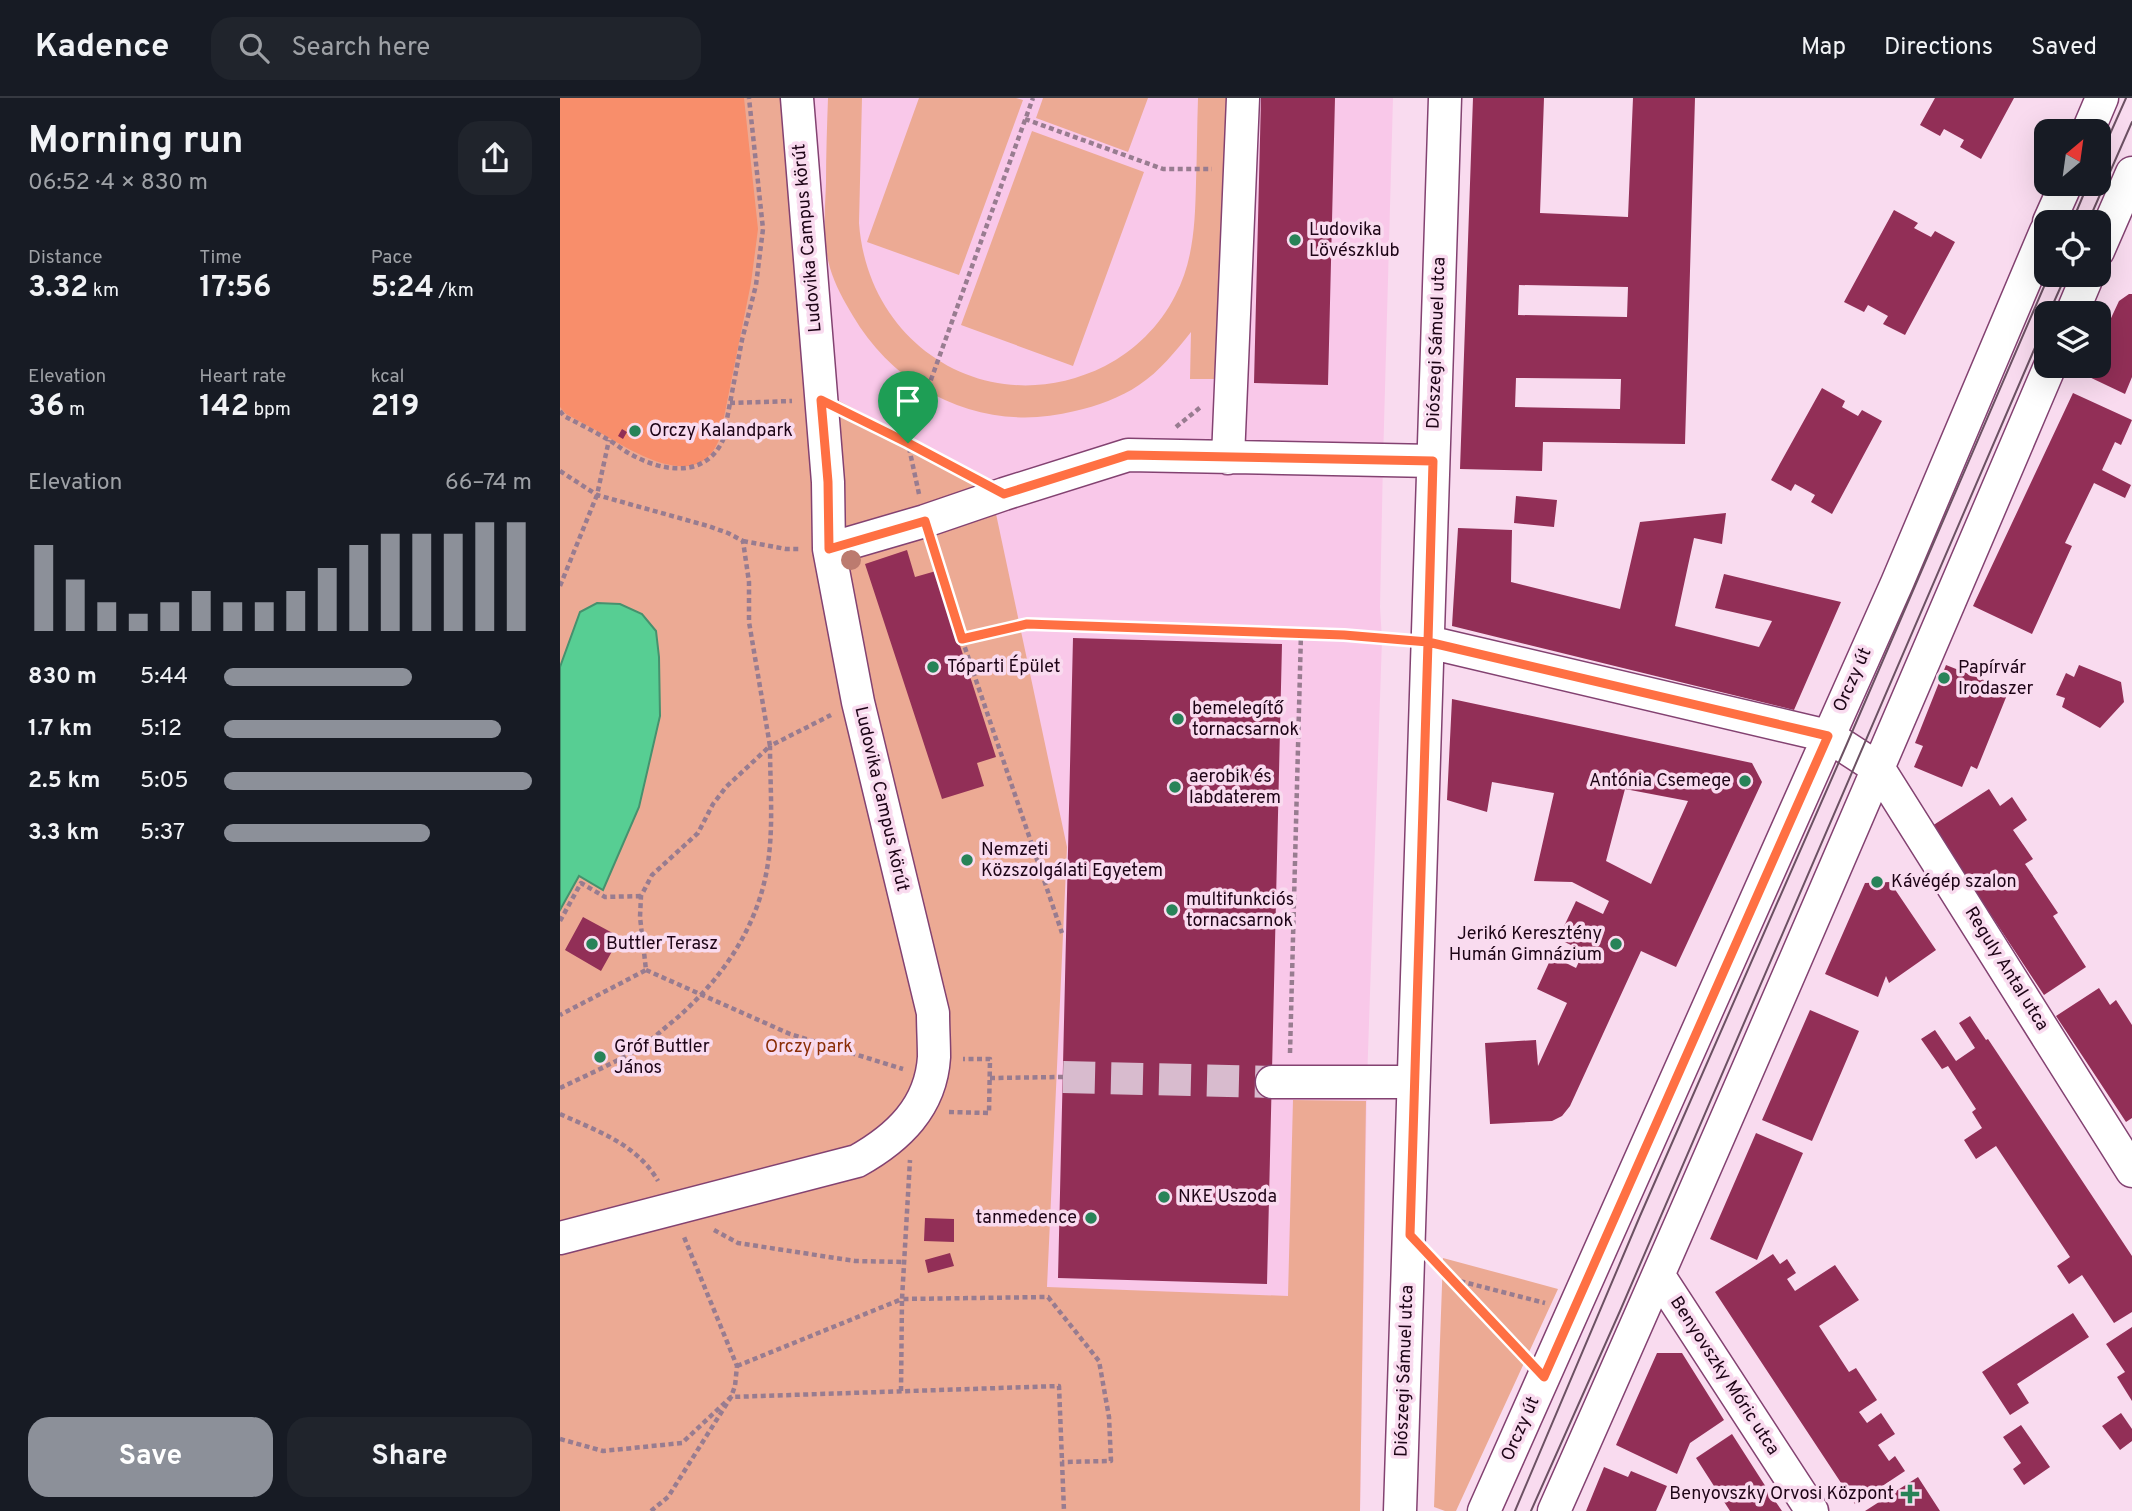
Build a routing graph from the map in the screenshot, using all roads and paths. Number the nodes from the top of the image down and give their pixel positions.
1 (749, 98) edge
2 (797, 98) edge
3 (1033, 98) edge
4 (1243, 98) edge
5 (1445, 98) edge
6 (2102, 98) edge
7 (2093, 119) edge
8 (1025, 120) junction
9 (1240, 170) junction
10 (2130, 183) edge
11 (2111, 223) edge
12 (2034, 259) edge
13 (2045, 378) edge
14 (1231, 382) junction
15 (821, 400) junction
16 (730, 403) junction
17 (560, 411) edge
18 (609, 440) junction
19 (908, 443) junction
20 (1139, 456) junction
21 (1228, 458) junction
22 (1433, 461) junction
23 (560, 471) edge
24 (1004, 494) junction
25 (597, 495) junction
26 (925, 521) junction
27 (743, 541) junction
28 (829, 549) junction
29 (560, 586) edge
30 (1301, 633) junction
31 (962, 639) junction
32 (1428, 642) junction
33 (858, 702) junction
34 (1828, 736) junction
35 (770, 746) junction
36 (1879, 769) junction
37 (641, 896) junction
38 (560, 921) edge
39 (1062, 933) dead end
40 (646, 970) junction
41 (702, 996) junction
42 (560, 1015) edge
43 (932, 1068) junction
44 (990, 1077) junction
45 (1063, 1077) tunnel mouth
46 (1280, 1082) joint
47 (1413, 1082) junction
48 (560, 1088) edge
49 (917, 1111) junction
50 (560, 1114) edge
51 (910, 1147) dead end
52 (2132, 1171) edge
53 (673, 1208) junction
54 (1410, 1235) junction
55 (560, 1238) edge
56 (904, 1262) junction
57 (1659, 1276) junction
58 (1451, 1279) junction
59 (902, 1299) junction
60 (1574, 1310) junction
61 (737, 1366) junction
62 (1544, 1377) junction
63 (901, 1391) junction
64 (731, 1397) junction
65 (560, 1439) edge
66 (1062, 1462) junction
67 (651, 1511) edge
68 (1065, 1511) edge
69 (1400, 1511) edge
70 (1484, 1511) edge
71 (1554, 1511) edge
72 (1812, 1511) edge

1 - 16 path
2 - 15 street, Ludovika Campus körút
3 - 8 path
4 - 9 street
5 - 22 street, Diószegi Sámuel utca
6 - 7 street
8 - 9 path
8 - 19 path
9 - 14 street
10 - 11 street
12 - 34 street, Orczy út
13 - 36 street
14 - 20 path
14 - 21 street
15 - 16 path
15 - 19 path
15 - 28 street, Ludovika Campus körút
16 - 18 path
17 - 18 path
18 - 25 path
19 - 24 path
19 - 26 path
20 - 21 street
20 - 24 street
21 - 22 street
22 - 32 street, Diószegi Sámuel utca
23 - 25 path
24 - 26 street
25 - 27 path
25 - 29 path
26 - 28 street
26 - 31 path
27 - 28 path
27 - 35 path
28 - 33 street, Ludovika Campus körút
30 - 31 path
30 - 32 path
30 - 46 path
31 - 39 path
32 - 34 street
32 - 47 street, Diószegi Sámuel utca
33 - 35 path
33 - 43 street, Ludovika Campus körút
34 - 36 street
34 - 60 street, Orczy út
35 - 37 path
35 - 41 path
36 - 52 street, Reguly Antal utca
36 - 57 street
37 - 38 path
37 - 40 path
40 - 41 path
40 - 42 path
41 - 43 path
41 - 48 path
43 - 44 path
43 - 49 street, Ludovika Campus körút
44 - 45 path
44 - 49 path
46 - 47 street
47 - 54 street, Diószegi Sámuel utca
49 - 53 street, Ludovika Campus körút
50 - 53 path
51 - 56 path
53 - 55 street, Ludovika Campus körút
53 - 56 path
53 - 61 path
54 - 58 path
54 - 69 street, Diószegi Sámuel utca
56 - 59 path
57 - 71 street
57 - 72 street, Benyovszky Móric utca
58 - 60 path
58 - 62 path
59 - 61 path
59 - 63 path
59 - 66 path
60 - 62 street, Orczy út
61 - 64 path
62 - 70 street, Orczy út
63 - 64 path
63 - 66 path
64 - 65 path
64 - 67 path
66 - 68 path

